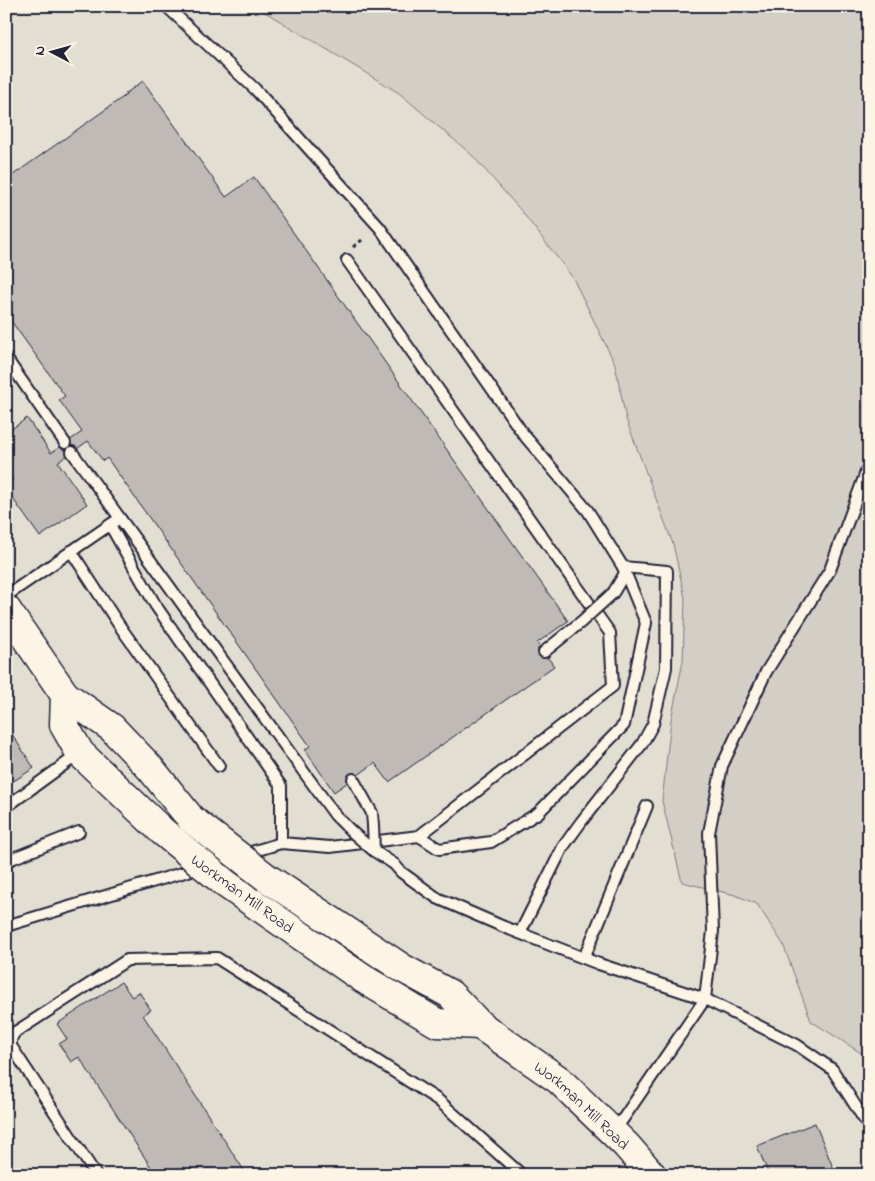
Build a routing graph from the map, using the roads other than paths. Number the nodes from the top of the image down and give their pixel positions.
1 (166, 6) edge
2 (347, 260) dead end
3 (6, 358) edge
4 (65, 443) dead end
5 (72, 452) dead end
6 (869, 464) edge
7 (118, 518) junction
8 (110, 525) junction
9 (71, 551) junction
10 (624, 570) junction
11 (6, 596) edge
12 (6, 608) edge
13 (544, 652) dead end
14 (65, 695) junction
15 (80, 753) junction
16 (219, 766) dead end
17 (353, 779) dead end
18 (647, 806) dead end
19 (6, 807) edge
20 (79, 832) dead end
21 (419, 836) junction
22 (281, 843) junction
23 (374, 851) junction
24 (6, 861) edge
25 (6, 926) edge
26 (520, 933) junction
27 (584, 958) junction
28 (705, 999) junction
29 (480, 1026) junction
30 (869, 1127) edge
31 (613, 1133) junction
32 (96, 1175) edge
33 (522, 1175) edge
34 (652, 1175) edge

1 - 10 lane
2 - 21 lane
3 - 4 lane
5 - 7 lane
6 - 28 lane
7 - 8 lane
7 - 23 lane, bridge
8 - 9 lane
8 - 22 lane
9 - 11 lane
9 - 16 lane
10 - 13 lane, bridge
10 - 21 lane
10 - 26 lane
12 - 14 street, Workman Mill Road
14 - 15 street, Workman Mill Road
14 - 29 street, Workman Mill Road, bridge
15 - 19 lane
15 - 29 street, Workman Mill Road, bridge
17 - 23 lane, bridge
18 - 27 lane
20 - 24 lane
21 - 22 lane
22 - 25 lane
23 - 26 lane, bridge
26 - 27 lane
27 - 28 lane
28 - 30 lane
28 - 31 lane
29 - 31 street, Workman Mill Road
31 - 34 street, Workman Mill Road
32 - 33 lane

